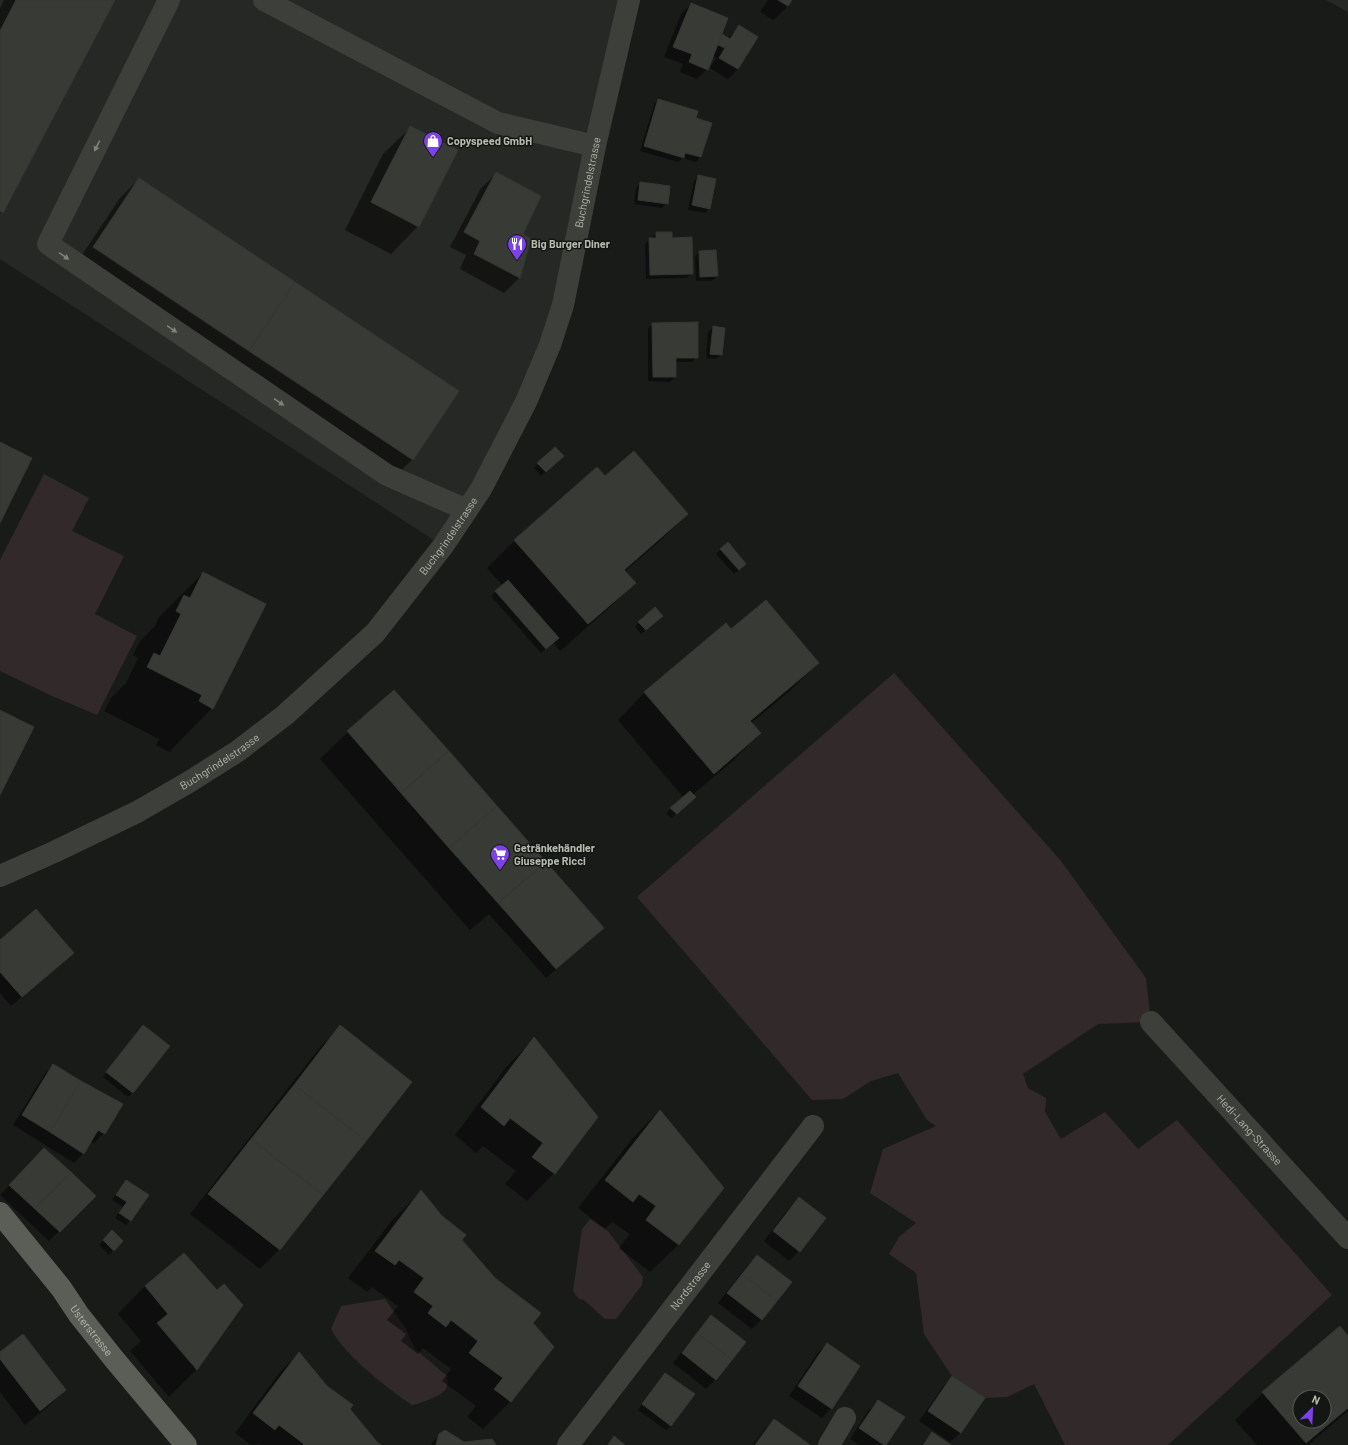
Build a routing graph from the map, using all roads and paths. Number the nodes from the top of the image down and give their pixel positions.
1 (169, 0) edge
2 (264, 0) edge
3 (630, 0) edge
4 (596, 146) junction
5 (468, 510) junction
6 (0, 876) edge
7 (1152, 1022) dead end
8 (813, 1126) dead end
9 (0, 1213) edge
10 (1348, 1238) edge
11 (846, 1418) dead end
12 (186, 1445) edge
13 (568, 1445) edge
14 (829, 1445) edge

1 -> 5 street
2 - 4 street
3 - 4 street, Buchgrindelstrasse
4 - 5 street, Buchgrindelstrasse
5 - 6 street, Buchgrindelstrasse
7 - 10 street, Hedi-Lang-Strasse
8 - 13 street, Nordstrasse
9 - 12 main road, Usterstrasse
11 - 14 street

